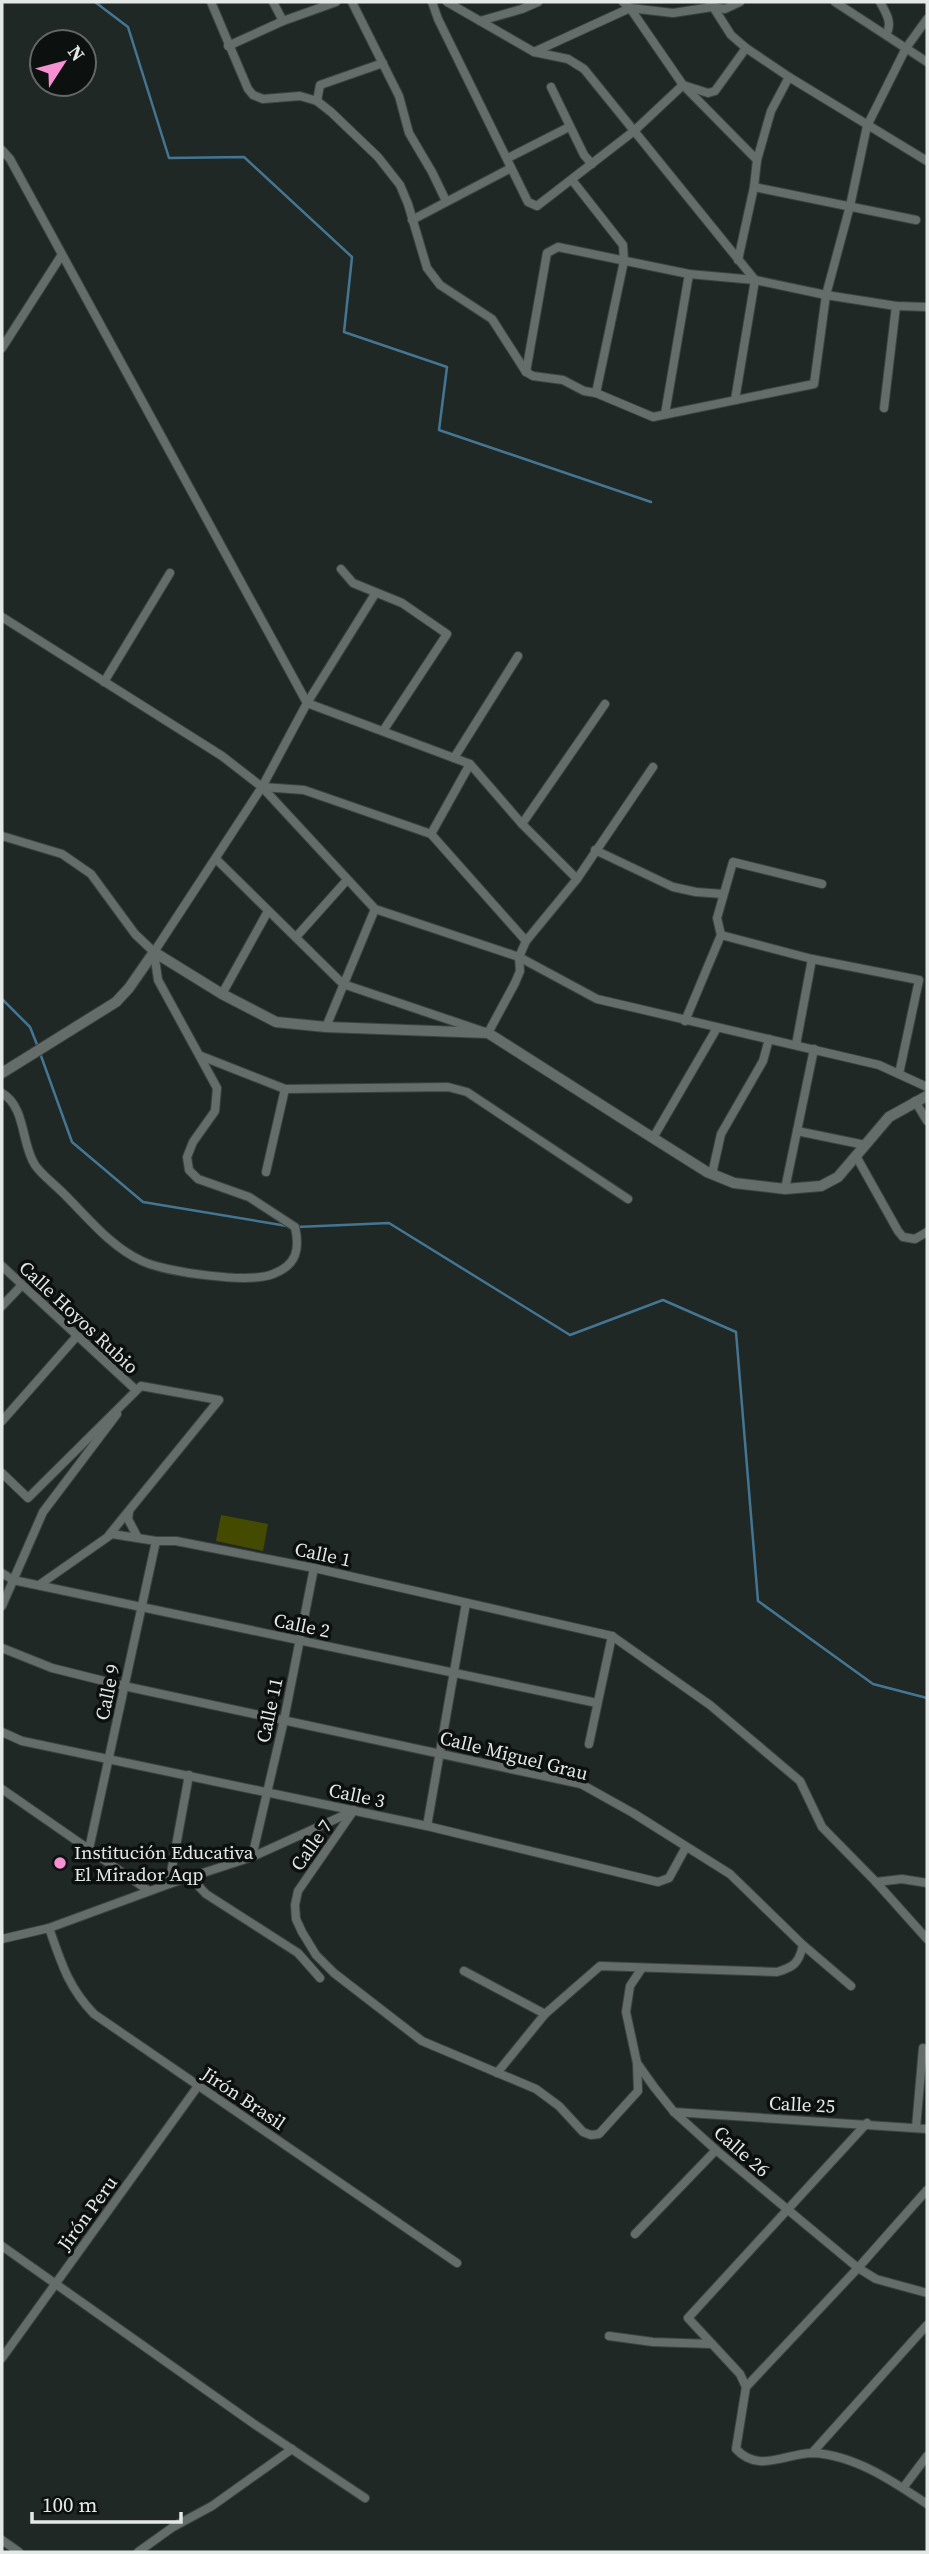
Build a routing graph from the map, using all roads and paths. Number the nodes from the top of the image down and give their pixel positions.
1 (211, 2) edge
2 (273, 2) edge
3 (336, 2) edge
4 (352, 2) edge
5 (432, 2) edge
6 (447, 2) edge
7 (538, 2) edge
8 (623, 2) edge
9 (740, 2) edge
10 (835, 2) edge
11 (880, 2) edge
12 (711, 4) edge
13 (631, 8) junction
14 (927, 19) edge
15 (283, 21) junction
16 (480, 21) junction
17 (886, 35) junction
18 (228, 46) junction
19 (746, 48) junction
20 (906, 48) junction
21 (534, 52) junction
22 (927, 62) edge
23 (383, 63) junction
24 (789, 77) junction
25 (683, 85) junction
26 (551, 87) dead end
27 (317, 101) junction
28 (867, 126) junction
29 (569, 127) junction
30 (634, 131) junction
31 (2, 150) edge
32 (508, 159) junction
33 (757, 160) junction
34 (927, 161) edge
35 (592, 164) junction
36 (511, 168) junction
37 (572, 180) junction
38 (754, 187) junction
39 (446, 201) junction
40 (850, 206) junction
41 (412, 220) junction
42 (916, 220) dead end
43 (61, 256) junction
44 (738, 260) junction
45 (624, 261) junction
46 (689, 274) junction
47 (755, 279) junction
48 (826, 295) junction
49 (896, 306) junction
50 (927, 307) edge
51 (2, 348) edge
52 (526, 372) junction
53 (596, 393) junction
54 (735, 400) junction
55 (884, 408) dead end
56 (665, 414) junction
57 (341, 569) dead end
58 (170, 573) dead end
59 (375, 594) junction
60 (2, 617) edge
61 (518, 656) dead end
62 (104, 682) junction
63 (307, 704) junction
64 (605, 704) dead end
65 (383, 732) junction
66 (454, 758) junction
67 (470, 764) junction
68 (653, 767) dead end
69 (262, 787) junction
70 (522, 824) junction
71 (431, 834) junction
72 (2, 836) edge
73 (595, 850) junction
74 (216, 859) junction
75 (577, 879) junction
76 (347, 880) junction
77 (822, 884) dead end
78 (723, 894) junction
79 (375, 909) junction
80 (268, 911) junction
81 (720, 935) junction
82 (296, 937) junction
83 (526, 941) junction
84 (154, 952) junction
85 (519, 957) junction
86 (812, 959) junction
87 (343, 984) junction
88 (222, 994) junction
89 (685, 1021) junction
90 (326, 1027) junction
91 (717, 1028) junction
92 (488, 1033) junction
93 (769, 1039) junction
94 (796, 1045) junction
95 (814, 1049) junction
96 (201, 1056) junction
97 (2, 1073) edge
98 (899, 1074) junction
99 (927, 1087) edge
100 (285, 1089) junction
101 (2, 1093) edge
102 (927, 1096) edge
103 (915, 1101) junction
104 (927, 1121) edge
105 (797, 1131) junction
106 (653, 1138) junction
107 (865, 1145) junction
108 (856, 1156) junction
109 (266, 1172) dead end
110 (712, 1174) junction
111 (785, 1189) junction
112 (628, 1199) dead end
113 (927, 1232) edge
114 (2, 1266) edge
115 (22, 1285) junction
116 (2, 1306) edge
117 (78, 1336) junction
118 (136, 1390) junction
119 (2, 1421) edge
120 (2, 1473) edge
121 (130, 1509) junction
122 (109, 1535) junction
123 (138, 1538) junction
124 (156, 1541) junction
125 (314, 1568) junction
126 (2, 1573) edge
127 (13, 1580) junction
128 (39, 1586) junction
129 (466, 1603) junction
130 (2, 1606) edge
131 (141, 1607) junction
132 (612, 1636) junction
133 (299, 1640) junction
134 (2, 1648) edge
135 (454, 1674) junction
136 (124, 1686) junction
137 (597, 1703) junction
138 (284, 1720) junction
139 (2, 1732) edge
140 (589, 1744) dead end
141 (439, 1753) junction
142 (109, 1759) junction
143 (189, 1775) junction
144 (2, 1789) edge
145 (267, 1791) junction
146 (354, 1810) junction
147 (427, 1826) junction
148 (687, 1847) junction
149 (89, 1849) junction
150 (252, 1857) junction
151 (190, 1877) junction
152 (876, 1882) junction
153 (927, 1883) edge
154 (169, 1884) junction
155 (149, 1891) junction
156 (49, 1928) junction
157 (3, 1939) edge
158 (306, 1939) junction
159 (927, 1939) edge
160 (803, 1945) junction
161 (298, 1952) junction
162 (642, 1968) junction
163 (464, 1971) dead end
164 (320, 1979) dead end
165 (851, 1986) dead end
166 (545, 2014) junction
167 (923, 2048) dead end
168 (637, 2063) junction
169 (497, 2073) junction
170 (198, 2086) junction
171 (674, 2112) junction
172 (867, 2123) junction
173 (916, 2127) junction
174 (927, 2129) edge
175 (716, 2150) junction
176 (927, 2190) edge
177 (786, 2209) junction
178 (635, 2234) dead end
179 (2, 2246) edge
180 (457, 2263) dead end
181 (858, 2268) junction
182 (55, 2284) junction
183 (927, 2293) edge
184 (927, 2325) edge
185 (609, 2336) dead end
186 (712, 2344) junction
187 (2, 2358) edge
188 (746, 2386) junction
189 (292, 2449) junction
190 (812, 2453) junction
191 (927, 2456) edge
192 (903, 2488) junction
193 (365, 2498) dead end
194 (927, 2504) edge
195 (2, 2540) edge
196 (19, 2552) edge
197 (138, 2552) edge

1 - 18 street
2 - 15 street
3 - 15 street
4 - 23 street
5 - 32 street
6 - 16 street
7 - 16 street
8 - 13 street
9 - 12 street
10 - 17 street
11 - 17 street
12 - 13 street
12 - 19 street
13 - 21 street
13 - 25 street
14 - 20 street
15 - 18 street
16 - 21 street
17 - 20 street
18 - 27 street
19 - 24 street
19 - 25 street
20 - 22 street
20 - 28 street
21 - 30 street
23 - 27 street
23 - 39 street
24 - 28 street
24 - 33 street
25 - 30 street
25 - 33 street
26 - 29 street
27 - 41 street
28 - 34 street
28 - 40 street
29 - 32 street
29 - 35 street
30 - 35 street
30 - 44 street
31 - 43 street
32 - 36 street
33 - 38 street
35 - 37 street
36 - 37 street
36 - 39 street
37 - 45 street
38 - 40 street
38 - 44 street
39 - 41 street
40 - 42 street
40 - 48 street
41 - 52 street
43 - 51 street
43 - 63 street
44 - 47 street
45 - 46 street
45 - 52 street
45 - 53 street
46 - 47 street
46 - 56 street
47 - 48 street
47 - 54 street
48 - 49 street
48 - 54 street
49 - 50 street
49 - 55 street
52 - 53 street
53 - 56 street
54 - 56 street
57 - 59 street
58 - 62 street
59 - 63 street
59 - 65 street
60 - 62 street
61 - 66 street
62 - 69 street
63 - 65 street
63 - 69 street
64 - 70 street
65 - 66 street
66 - 67 street
67 - 70 street
67 - 71 street
68 - 73 street
69 - 71 street
69 - 74 street
69 - 76 street
70 - 75 street
71 - 83 street
72 - 84 street
73 - 75 street
73 - 78 street
74 - 80 street
74 - 84 street
75 - 83 street
76 - 79 street
76 - 82 street
77 - 78 street
78 - 81 street
79 - 85 street
79 - 87 street
80 - 82 street
80 - 88 street
81 - 86 street
81 - 89 street
82 - 87 street
83 - 85 street
84 - 88 street
84 - 96 street
84 - 97 street
85 - 89 street
85 - 92 street
86 - 94 street
86 - 98 street
87 - 90 street
87 - 92 street
88 - 90 street
89 - 91 street
90 - 92 street
91 - 93 street
91 - 106 street
92 - 106 street
93 - 94 street
93 - 110 street
94 - 95 street
95 - 98 street
95 - 105 street
96 - 100 street
96 - 101 street
98 - 99 street
100 - 109 street
100 - 112 street
102 - 103 street
103 - 104 street
103 - 107 street
105 - 107 street
105 - 111 street
106 - 110 street
107 - 108 street
108 - 111 street
108 - 113 street
110 - 111 street
114 - 115 street, Calle Hoyos Rubio
115 - 116 street
115 - 117 street, Calle Hoyos Rubio
117 - 118 street, Calle Hoyos Rubio
117 - 119 street
118 - 120 street
118 - 121 street
118 - 127 street
121 - 122 street
121 - 123 street
122 - 123 street, Calle 1
122 - 128 street
123 - 124 street, Calle 1
124 - 125 street, Calle 1
124 - 131 street, Calle 9
125 - 129 street, Calle 1
125 - 133 street, Calle 11
126 - 127 street, Calle 2
127 - 128 street, Calle 2
127 - 130 street
128 - 131 street, Calle 2
129 - 132 street, Calle 1
129 - 135 street
131 - 133 street, Calle 2
131 - 136 street, Calle 9
132 - 137 street
132 - 152 street
133 - 135 street, Calle 2
133 - 138 street, Calle 11
134 - 136 street, Calle Miguel Grau
135 - 137 street, Calle 2
135 - 141 street
136 - 138 street, Calle Miguel Grau
136 - 142 street, Calle 9
137 - 140 street
138 - 141 street, Calle Miguel Grau
138 - 145 street, Calle 11
139 - 142 street, Calle 3
141 - 147 street
141 - 148 street, Calle Miguel Grau
142 - 143 street, Calle 3
142 - 149 street, Calle 9
143 - 145 street, Calle 3
143 - 154 street
144 - 149 street
145 - 146 street, Calle 3
145 - 150 street, Calle 11
146 - 147 street, Calle 3
146 - 150 street
146 - 158 street, Calle 7
147 - 148 street, Calle 3
148 - 160 street, Calle Miguel Grau
149 - 155 street
150 - 151 street
151 - 154 street
151 - 161 street
152 - 153 street
152 - 159 street
154 - 155 street
155 - 156 street
156 - 157 street
156 - 170 street, Jirón Brasil
158 - 161 street
158 - 169 street
160 - 162 street
160 - 165 street, Calle Miguel Grau
161 - 164 street
162 - 166 street
162 - 168 street, Calle 26
163 - 166 street
166 - 169 street
167 - 173 street
168 - 169 street
168 - 171 street, Calle 26
170 - 180 street, Jirón Brasil
170 - 182 street, Jirón Peru
171 - 172 street, Calle 25
171 - 175 street, Calle 26
172 - 173 street, Calle 25
172 - 177 street
173 - 174 street, Calle 25
175 - 177 street, Calle 26
175 - 178 street
176 - 181 street
177 - 181 street, Calle 26
177 - 186 street
179 - 182 street
181 - 183 street, Calle 26
181 - 188 street
182 - 187 street, Jirón Peru
182 - 189 street
184 - 190 street
185 - 186 street
186 - 188 street
188 - 190 street
189 - 193 street
189 - 197 street
190 - 192 street
191 - 192 street
192 - 194 street
195 - 196 street

